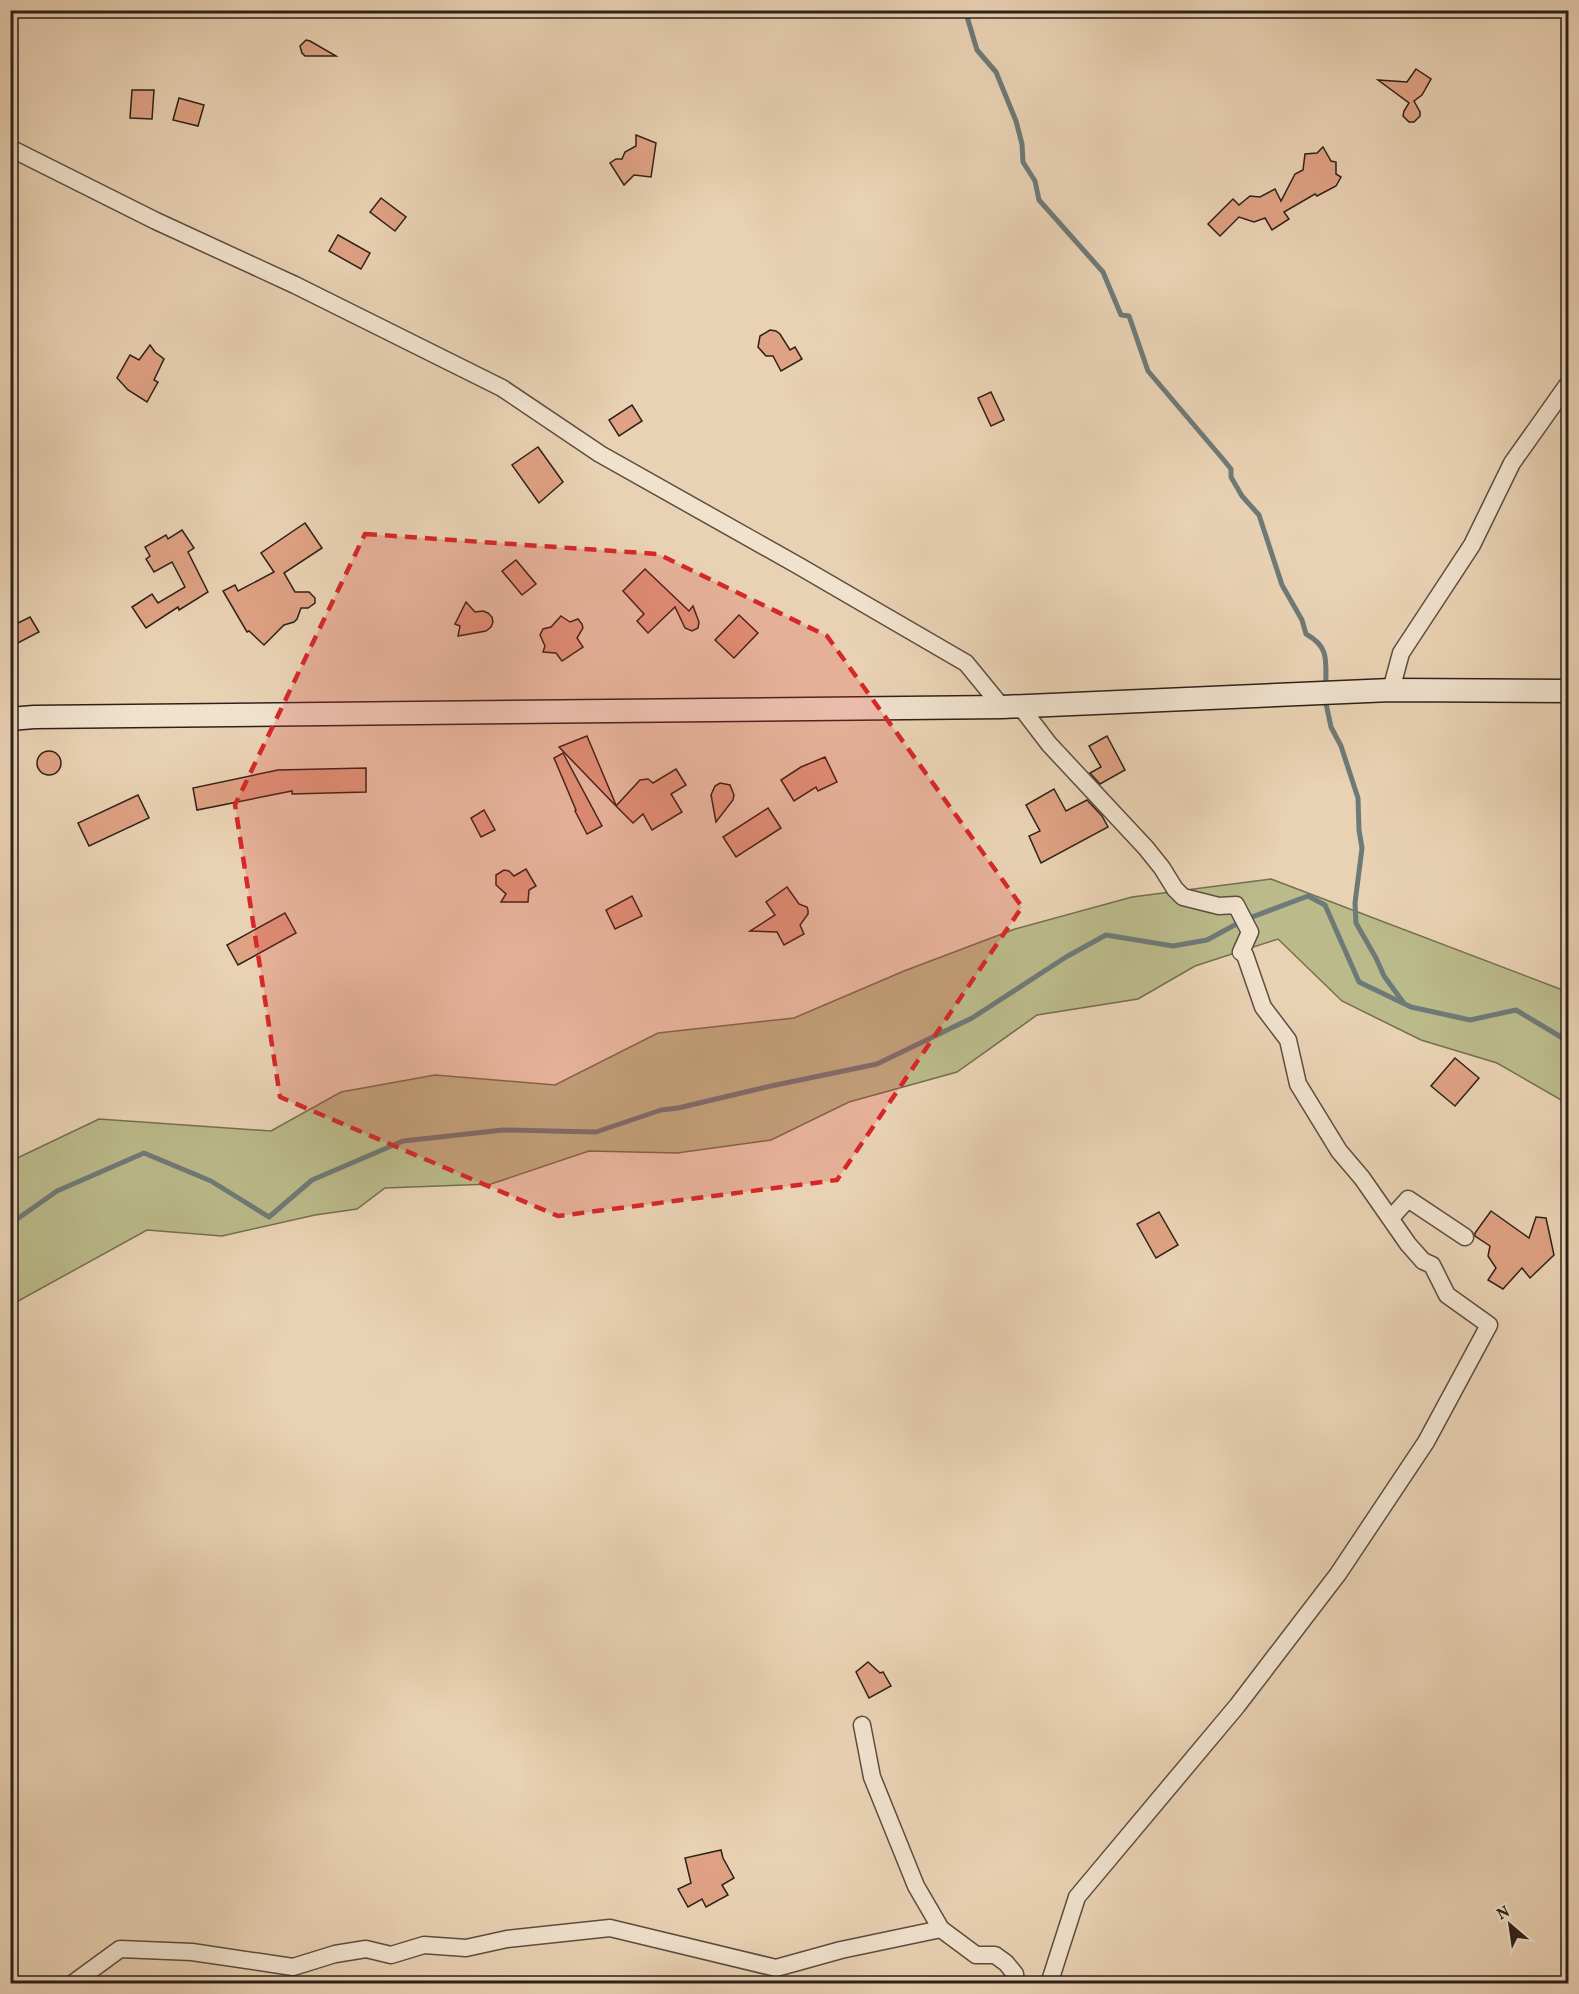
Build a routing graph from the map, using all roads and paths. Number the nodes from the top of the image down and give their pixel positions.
1 (10, 148) edge
2 (1569, 384) edge
3 (1391, 690) junction
4 (1569, 691) edge
5 (1011, 707) junction
6 (10, 719) edge
7 (1390, 1218) junction
8 (1465, 1237) dead end
9 (861, 1725) dead end
10 (940, 1929) junction
11 (72, 1983) edge
12 (1016, 1983) edge
13 (1049, 1983) edge

1 - 5 street
2 - 3 street
3 - 4 main road
3 - 5 main road
5 - 6 main road
5 - 7 street
7 - 8 street
7 - 13 street
9 - 10 street
10 - 11 street
10 - 12 street

